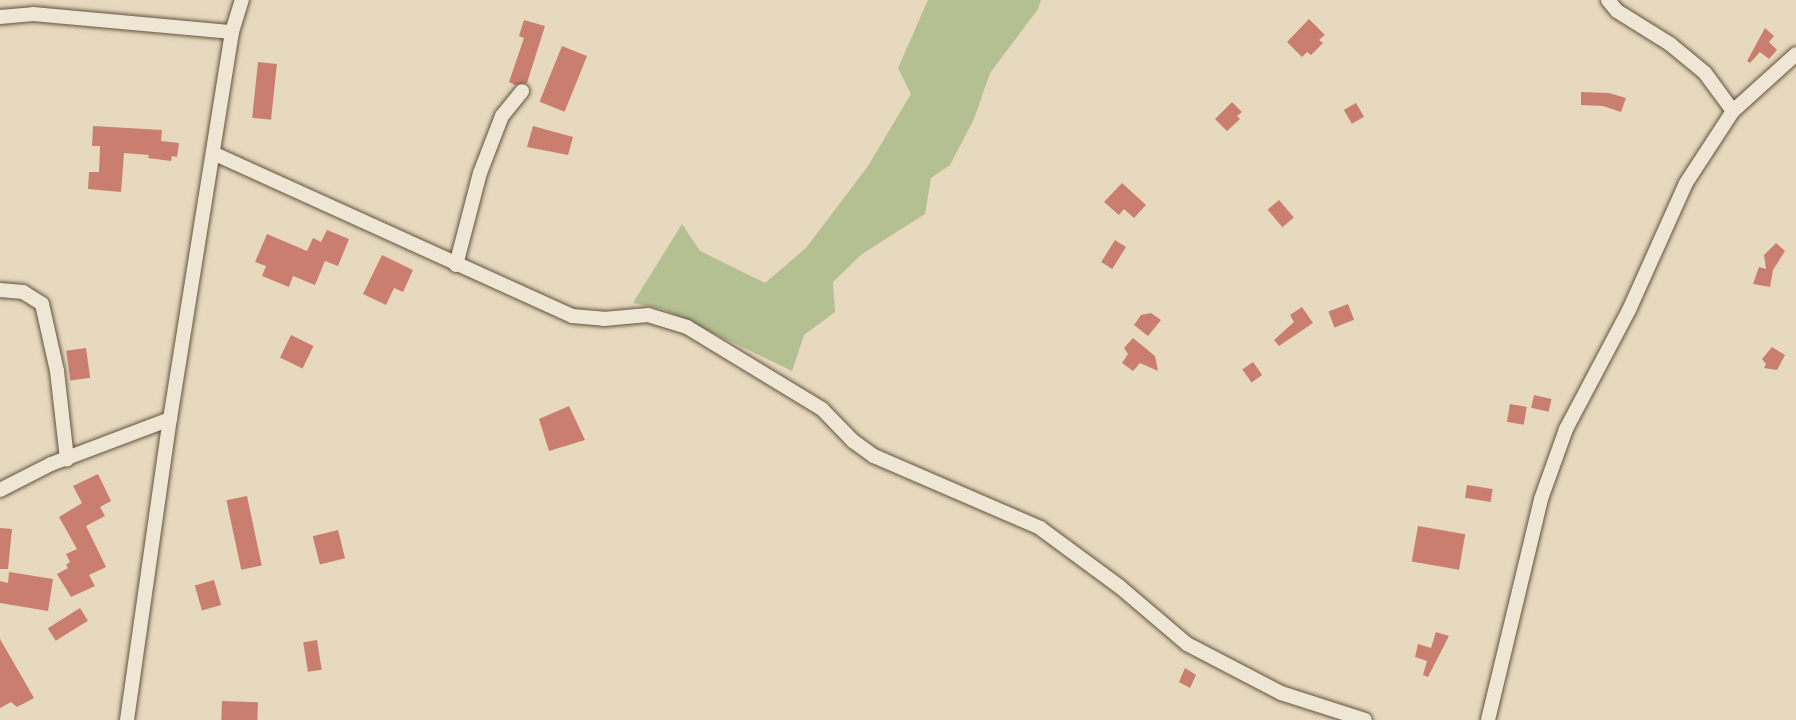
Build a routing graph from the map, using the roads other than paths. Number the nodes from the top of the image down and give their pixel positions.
1 (242, 0) edge
2 (1608, 0) edge
3 (0, 17) edge
4 (232, 32) junction
5 (1796, 54) edge
6 (522, 91) dead end
7 (1733, 111) junction
8 (215, 154) junction
9 (456, 265) junction
10 (0, 290) edge
11 (170, 419) junction
12 (67, 458) junction
13 (0, 490) edge
14 (127, 720) edge
15 (1365, 720) edge
16 (1488, 720) edge

1 - 4 street
2 - 7 street
3 - 4 street
4 - 8 street
5 - 7 street
6 - 9 street
7 - 16 street
8 - 9 street
8 - 11 street
9 - 15 street
10 - 12 street
11 - 12 street
11 - 14 street
12 - 13 street

